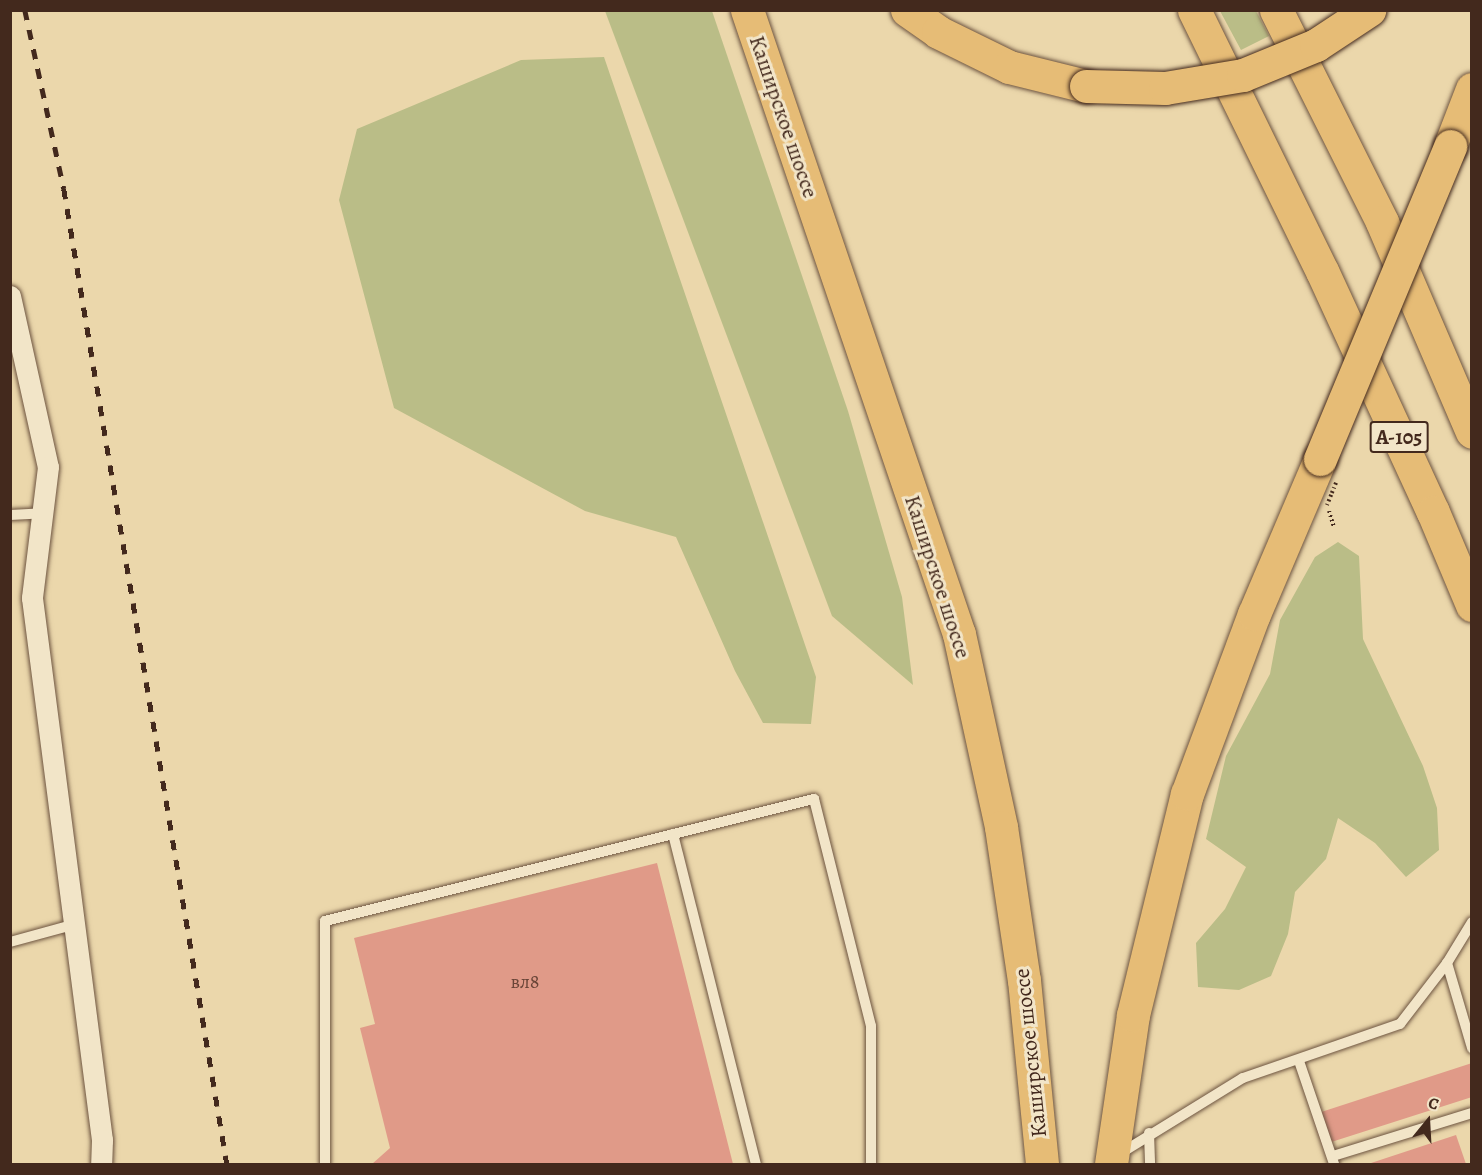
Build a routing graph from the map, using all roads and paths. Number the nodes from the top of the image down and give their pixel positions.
1 (747, 10) edge
2 (907, 10) edge
3 (1194, 10) edge
4 (1276, 10) edge
5 (1369, 10) edge
6 (1472, 89) edge
7 (10, 296) edge
8 (1472, 432) edge
9 (1327, 505) dead end
10 (44, 513) junction
11 (10, 515) edge
12 (1334, 527) dead end
13 (1472, 605) edge
14 (674, 834) junction
15 (1472, 922) edge
16 (72, 924) junction
17 (10, 942) edge
18 (1448, 963) junction
19 (1472, 1048) edge
20 (1299, 1061) junction
21 (1472, 1113) edge
22 (1149, 1133) junction
23 (1334, 1160) edge
24 (1112, 1162) edge
25 (101, 1164) edge
26 (325, 1164) edge
27 (756, 1164) edge
28 (871, 1164) edge
29 (1042, 1164) edge
30 (1150, 1164) edge

1 - 29 main road, Каширское шоссе
2 - 5 main road, bridge
3 - 13 main road, А-105
4 - 8 main road
6 - 24 main road, bridge
7 - 10 street
9 - 12 path
10 - 11 lane
10 - 16 street
14 - 26 lane
14 - 27 lane
14 - 28 lane
15 - 18 lane
16 - 17 lane
16 - 25 street
18 - 19 lane
18 - 20 lane
20 - 22 lane
20 - 23 lane
21 - 23 lane
22 - 24 lane
22 - 30 lane

